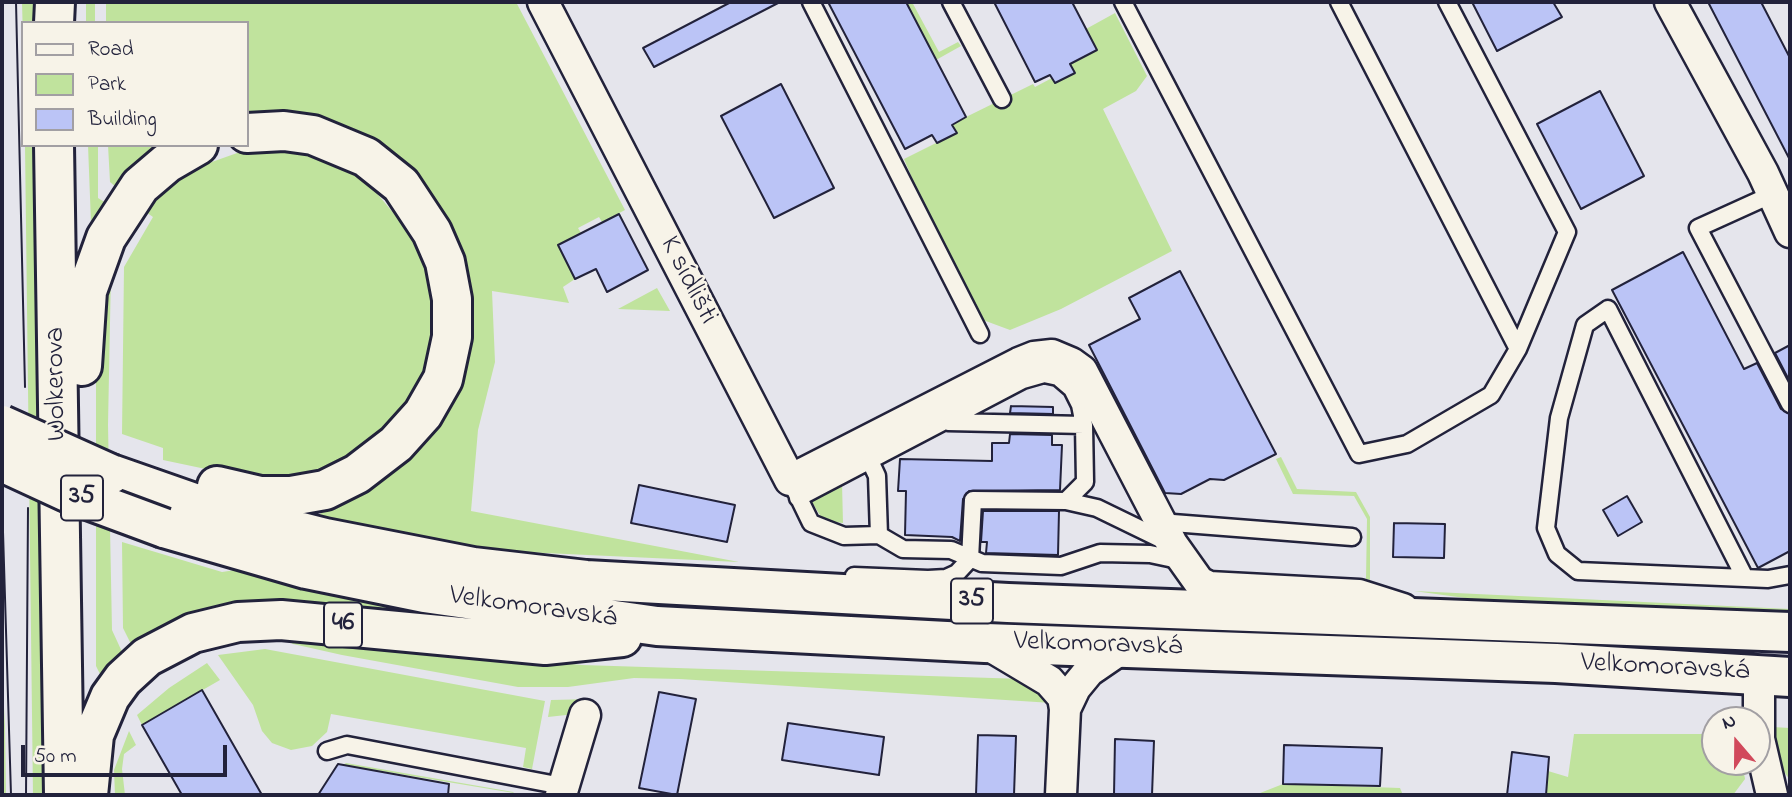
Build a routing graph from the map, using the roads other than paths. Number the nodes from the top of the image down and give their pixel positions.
1 (55, 2) edge
2 (543, 2) edge
3 (811, 2) edge
4 (951, 2) edge
5 (1123, 2) edge
6 (1339, 2) edge
7 (1447, 2) edge
8 (1670, 2) edge
9 (54, 21) edge
10 (1002, 99) dead end
11 (248, 133) edge
12 (54, 147) edge
13 (195, 147) edge
14 (1782, 190) edge
15 (1790, 232) edge
16 (980, 334) dead end
17 (1518, 349) junction
18 (1790, 404) edge
19 (945, 422) junction
20 (2, 425) edge
21 (1084, 425) junction
22 (870, 451) junction
23 (2, 462) edge
24 (794, 489) junction
25 (164, 499) junction
26 (1066, 501) junction
27 (878, 535) junction
28 (1352, 537) dead end
29 (1171, 542) junction
30 (970, 559) junction
31 (671, 567) dead end
32 (832, 575) dead end
33 (1790, 575) edge
34 (1745, 578) junction
35 (586, 580) junction
36 (1440, 621) junction
37 (62, 622) junction
38 (701, 629) junction
39 (1790, 632) edge
40 (985, 643) junction
41 (1124, 647) junction
42 (1775, 676) edge
43 (1065, 709) junction
44 (585, 715) dead end
45 (327, 751) dead end
46 (562, 791) edge
47 (65, 795) edge
48 (88, 795) edge
49 (1061, 795) edge
50 (1772, 795) edge

1 - 9 main road
2 - 24 street, K sídlišti
3 - 16 lane
4 - 10 lane
5 - 17 lane
6 - 17 lane
7 - 17 lane
8 - 14 street
11 - 25 main road
12 - 37 main road, Wolkerova
13 - 37 main road
14 - 15 street
14 - 18 lane
19 - 21 lane
19 - 21 lane
19 - 22 lane
20 - 25 main road, 35, bridge
21 - 26 lane
22 - 24 street
22 - 27 lane
22 - 29 street
23 - 25 main road, 35, bridge
24 - 27 lane
25 - 35 main road, Velkomoravská / 35
25 - 38 main road, Velkomoravská / 35
26 - 29 lane
26 - 30 lane
27 - 30 lane
28 - 29 lane
29 - 30 lane
29 - 36 street
30 - 32 lane
31 - 35 lane
33 - 34 lane
34 - 34 lane
35 - 36 main road, Velkomoravská / 35
36 - 39 main road, Velkomoravská / 35
37 - 47 main road, Wolkerova
38 - 40 main road, Velkomoravská / 35
38 - 48 main road, 46
40 - 41 main road, Velkomoravská / 35
40 - 43 street
41 - 42 main road, Velkomoravská / 35
41 - 43 street
42 - 50 street
43 - 49 street
44 - 46 street
45 - 46 lane

